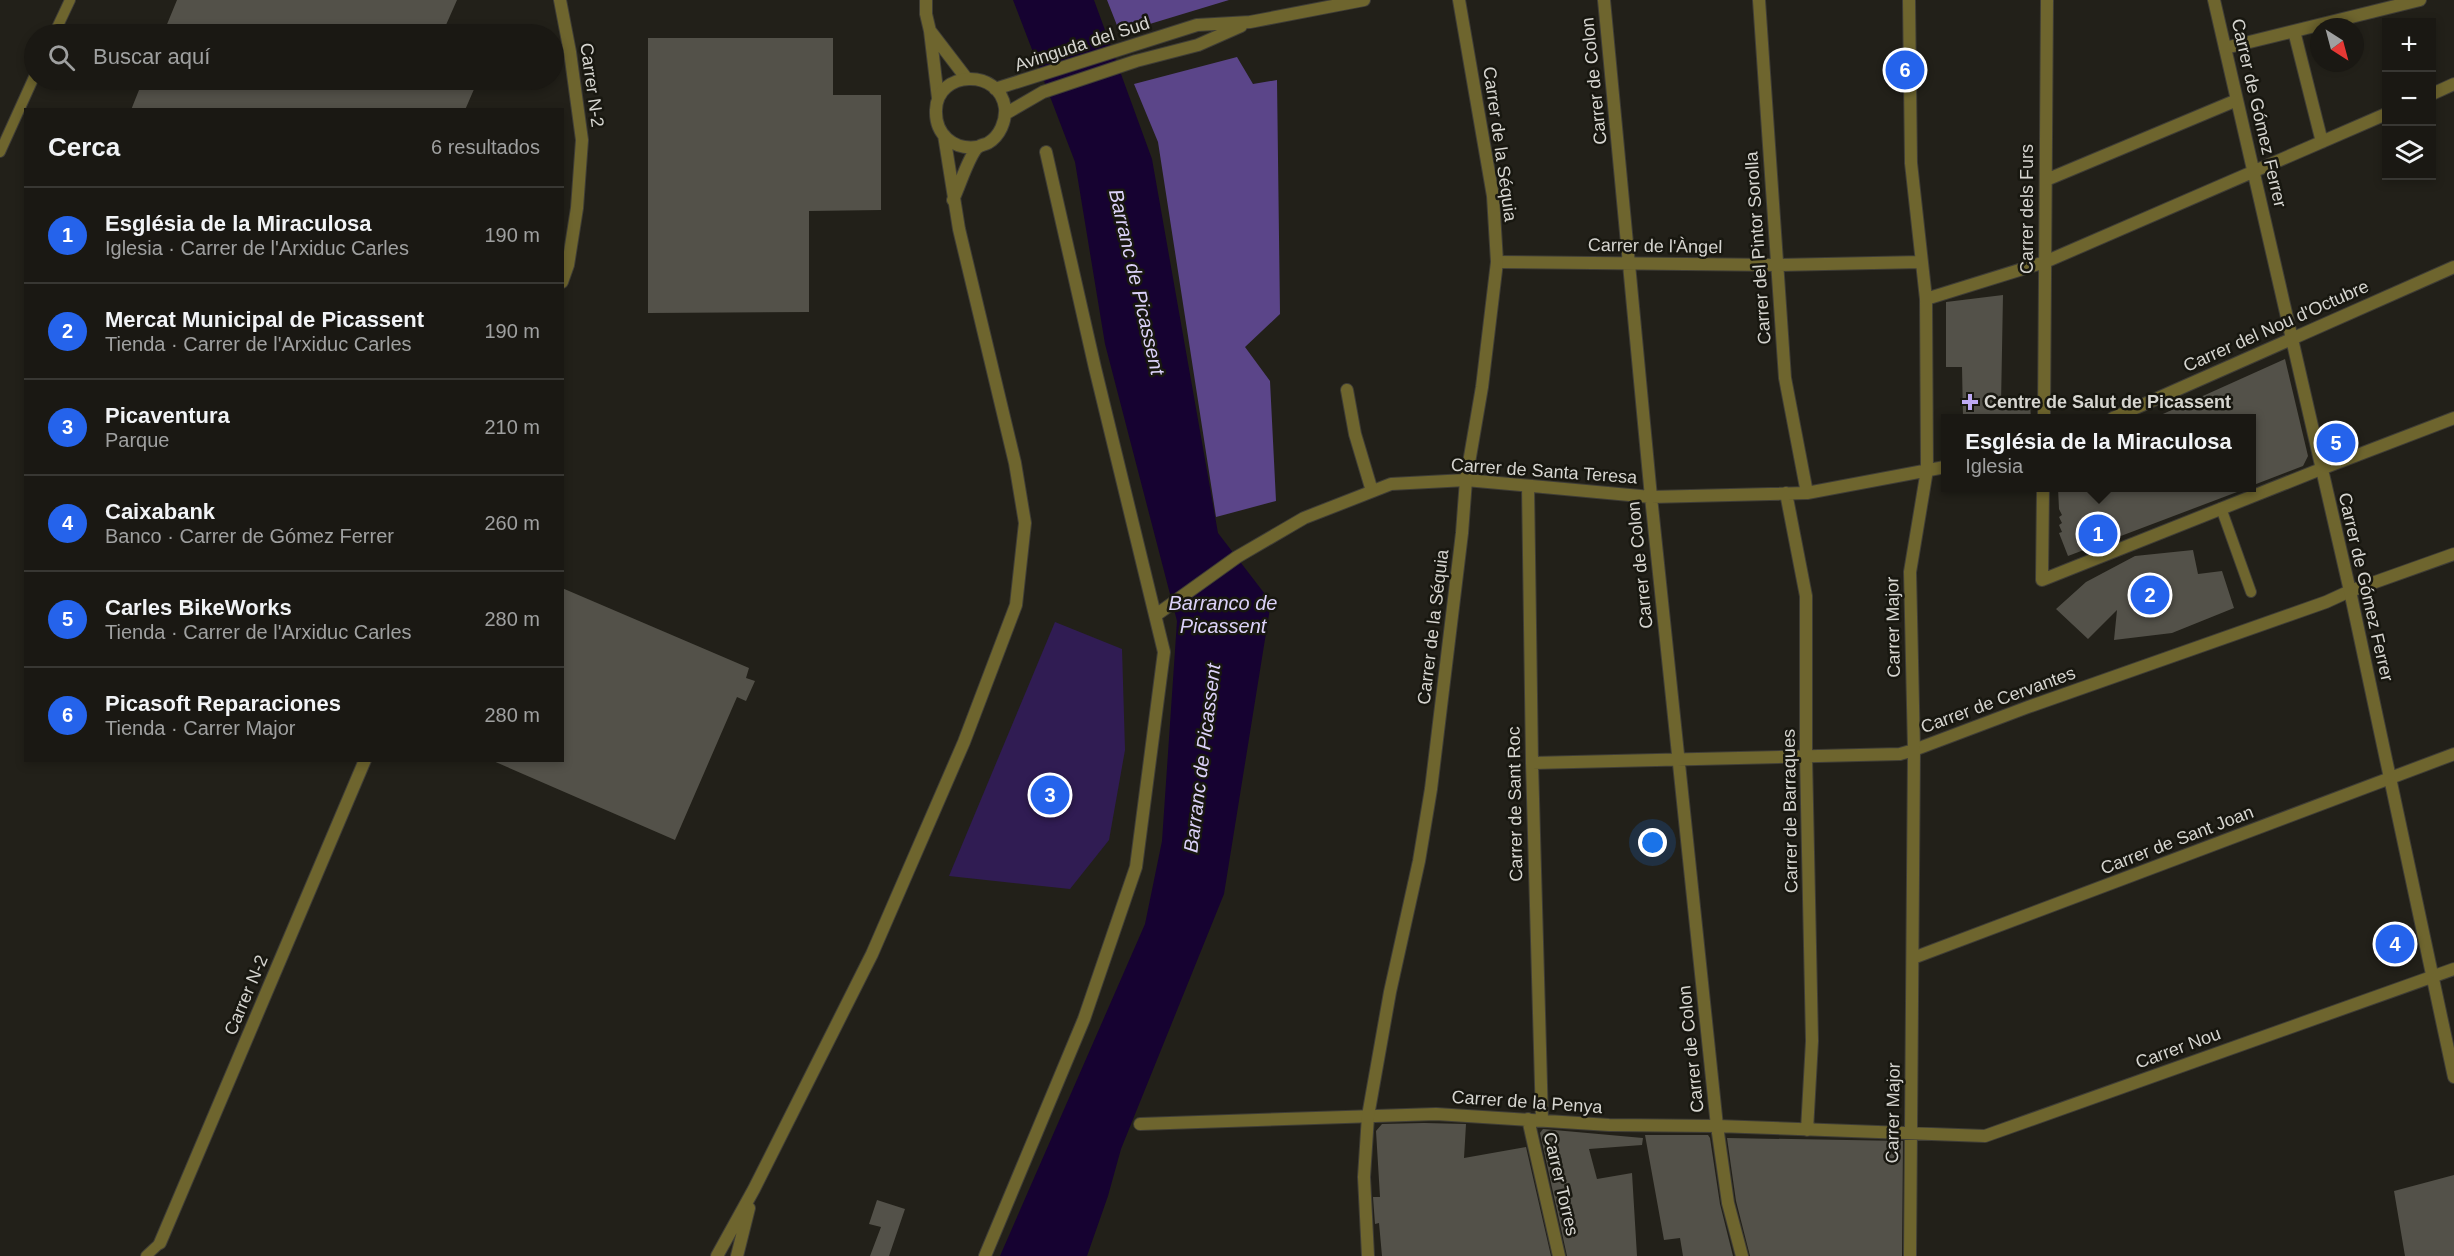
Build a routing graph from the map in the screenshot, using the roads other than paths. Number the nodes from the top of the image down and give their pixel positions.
1 (70, 0) edge
2 (560, 0) edge
3 (926, 0) edge
4 (1364, 0) edge
5 (1459, 0) edge
6 (1604, 0) edge
7 (1759, 0) edge
8 (1909, 0) edge
9 (2047, 0) edge
10 (2214, 0) edge
11 (2420, 0) edge
12 (1316, 4) edge
13 (1250, 22) junction
14 (59, 24) edge
15 (930, 31) junction
16 (2294, 31) junction
17 (2225, 48) junction
18 (967, 78) junction
19 (2454, 84) edge
20 (995, 89) junction
21 (28, 90) edge
22 (2436, 92) edge
23 (938, 98) junction
24 (2237, 100) junction
25 (1005, 114) junction
26 (2382, 116) edge
27 (944, 135) junction
28 (2322, 142) junction
29 (977, 147) junction
30 (0, 152) edge
31 (1046, 152) dead end
32 (2254, 171) junction
33 (2046, 180) junction
34 (953, 201) junction
35 (1497, 262) junction
36 (1630, 262) junction
37 (1921, 262) junction
38 (2045, 262) junction
39 (1776, 265) junction
40 (2454, 267) edge
41 (564, 277) edge
42 (1926, 298) junction
43 (2292, 337) junction
44 (1347, 390) dead end
45 (2044, 414) edge
46 (2122, 414) edge
47 (2454, 418) edge
48 (1941, 468) edge
49 (2321, 469) junction
50 (1927, 470) junction
51 (1466, 480) junction
52 (1528, 486) junction
53 (1372, 491) junction
54 (2043, 492) edge
55 (1786, 493) junction
56 (1807, 493) junction
57 (1651, 497) junction
58 (2221, 508) junction
59 (2454, 554) edge
60 (2350, 591) junction
61 (2250, 592) dead end
62 (1156, 615) junction
63 (1914, 750) junction
64 (2454, 754) edge
65 (1806, 757) junction
66 (1678, 761) junction
67 (364, 762) edge
68 (1532, 763) junction
69 (2389, 780) junction
70 (1913, 958) junction
71 (2454, 969) edge
72 (2433, 976) junction
73 (2454, 1077) edge
74 (1368, 1116) junction
75 (1528, 1119) junction
76 (1542, 1120) junction
77 (1140, 1124) dead end
78 (1717, 1126) junction
79 (1807, 1130) junction
80 (1911, 1134) junction
81 (754, 1189) junction
82 (160, 1243) junction
83 (985, 1253) edge
84 (146, 1256) edge
85 (159, 1256) edge
86 (717, 1256) edge
87 (737, 1256) edge
88 (1368, 1256) edge
89 (1559, 1256) edge
90 (1742, 1256) edge
91 (1910, 1256) edge

1 - 14 lane
2 - 41 street, Carrer N-2
3 - 15 street
4 - 12 street, Avinguda del Sud
5 - 35 street, Carrer de la Séquia
6 - 36 street, Carrer de Colon
7 - 39 street, Carrer del Pintor Sorolla
8 - 37 street, Carrer Major
9 - 33 street, Carrer dels Furs
10 - 17 street, Carrer de Gómez Ferrer
11 - 16 street
12 - 13 street, Avinguda del Sud
13 - 20 street, Avinguda del Sud
13 - 25 street, Avinguda del Sud
15 - 18 street
15 - 23 street
16 - 17 street
16 - 28 street
17 - 24 street, Carrer de Gómez Ferrer
18 - 20 street
18 - 23 street
19 - 22 street
20 - 25 street
21 - 30 lane
23 - 27 street
24 - 32 street, Carrer de Gómez Ferrer
24 - 33 street
25 - 29 street
26 - 28 street
27 - 29 street
27 - 34 street
28 - 32 street
29 - 34 street
31 - 62 street
32 - 38 street
32 - 43 street, Carrer de Gómez Ferrer
33 - 38 street, Carrer dels Furs
34 - 81 street
35 - 36 street, Carrer de l'Àngel
35 - 51 street, Carrer de la Séquia
36 - 39 street, Carrer de l'Àngel
36 - 57 street, Carrer de Colon
37 - 39 street, Carrer de l'Àngel
37 - 42 street, Carrer Major
38 - 42 street
38 - 45 street, Carrer dels Furs
39 - 56 street, Carrer del Pintor Sorolla
40 - 43 street, Carrer del Nou d'Octubre
42 - 50 street, Carrer Major
43 - 46 street, Carrer del Nou d'Octubre
43 - 49 street, Carrer de Gómez Ferrer
44 - 53 street
47 - 49 street
48 - 50 street
49 - 58 street
49 - 60 street, Carrer de Gómez Ferrer
50 - 56 street, Carrer de Santa Teresa
50 - 63 street, Carrer Major
51 - 52 street, Carrer de Santa Teresa
51 - 53 street, Carrer de Santa Teresa
51 - 74 street, Carrer de la Séquia
52 - 57 street, Carrer de Santa Teresa
52 - 68 street, Carrer de Sant Roc
53 - 62 street, Carrer de Santa Teresa
54 - 58 street
55 - 56 street, Carrer de Santa Teresa
55 - 57 street, Carrer de Santa Teresa
55 - 65 street, Carrer de Barraques
57 - 66 street, Carrer de Colon
58 - 61 lane
59 - 60 street, Carrer de Cervantes
60 - 63 street, Carrer de Cervantes
60 - 69 street, Carrer de Gómez Ferrer
62 - 83 street
63 - 65 street, Carrer de Cervantes
63 - 70 street, Carrer Major
64 - 69 street, Carrer de Sant Joan
65 - 66 street, Carrer de Cervantes
65 - 79 street, Carrer de Barraques
66 - 68 street, Carrer de Cervantes
66 - 78 street, Carrer de Colon
67 - 82 street, Carrer N-2
68 - 76 street, Carrer de Sant Roc
69 - 70 street, Carrer de Sant Joan
69 - 72 street, Carrer de Gómez Ferrer
70 - 80 street, Carrer Major
71 - 72 street, Carrer Nou
72 - 73 street, Carrer de Gómez Ferrer
72 - 80 street, Carrer Nou
74 - 75 street, Carrer de la Penya
74 - 77 street, Carrer de la Penya
74 - 88 street, Carrer de la Séquia
75 - 76 street, Carrer de la Penya
75 - 89 street, Carrer Torres
76 - 78 street, Carrer de la Penya
78 - 79 street, Carrer de la Penya
78 - 90 street, Carrer de Colon
79 - 80 street, Carrer de la Penya
80 - 91 street, Carrer Major
81 - 86 street
81 - 87 street
82 - 84 lane
82 - 85 lane

